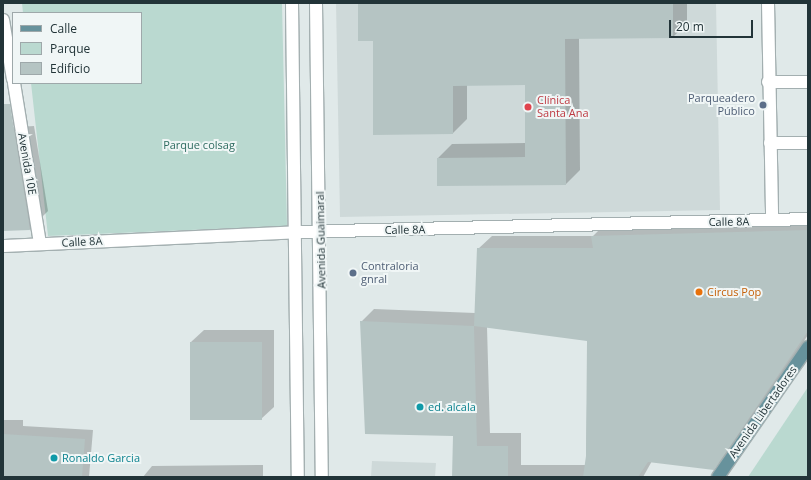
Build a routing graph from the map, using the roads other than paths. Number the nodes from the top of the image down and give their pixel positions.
1 (292, 3) edge
2 (316, 3) edge
3 (768, 3) edge
4 (3, 20) edge
5 (12, 73) edge
6 (768, 82) junction
7 (808, 82) edge
8 (14, 84) edge
9 (770, 143) junction
10 (808, 143) edge
11 (772, 220) junction
12 (808, 220) edge
13 (296, 232) junction
14 (321, 232) junction
15 (40, 244) junction
16 (3, 246) edge
17 (808, 347) edge
18 (298, 477) edge
19 (322, 477) edge
20 (718, 477) edge

1 - 13 street
2 - 14 street, Avenida Guaimaral
3 - 6 street
4 - 5 street
6 - 7 street
6 - 9 street
8 - 15 street, Avenida 10E
9 - 10 street
9 - 11 street
11 - 12 street, Calle 8A
11 - 14 street, Calle 8A
13 - 14 street, Calle 8A
13 - 15 street, Calle 8A
13 - 18 street
14 - 19 street, Avenida Guaimaral
15 - 16 street, Calle 8A
17 - 20 main road, Avenida Libertadores

